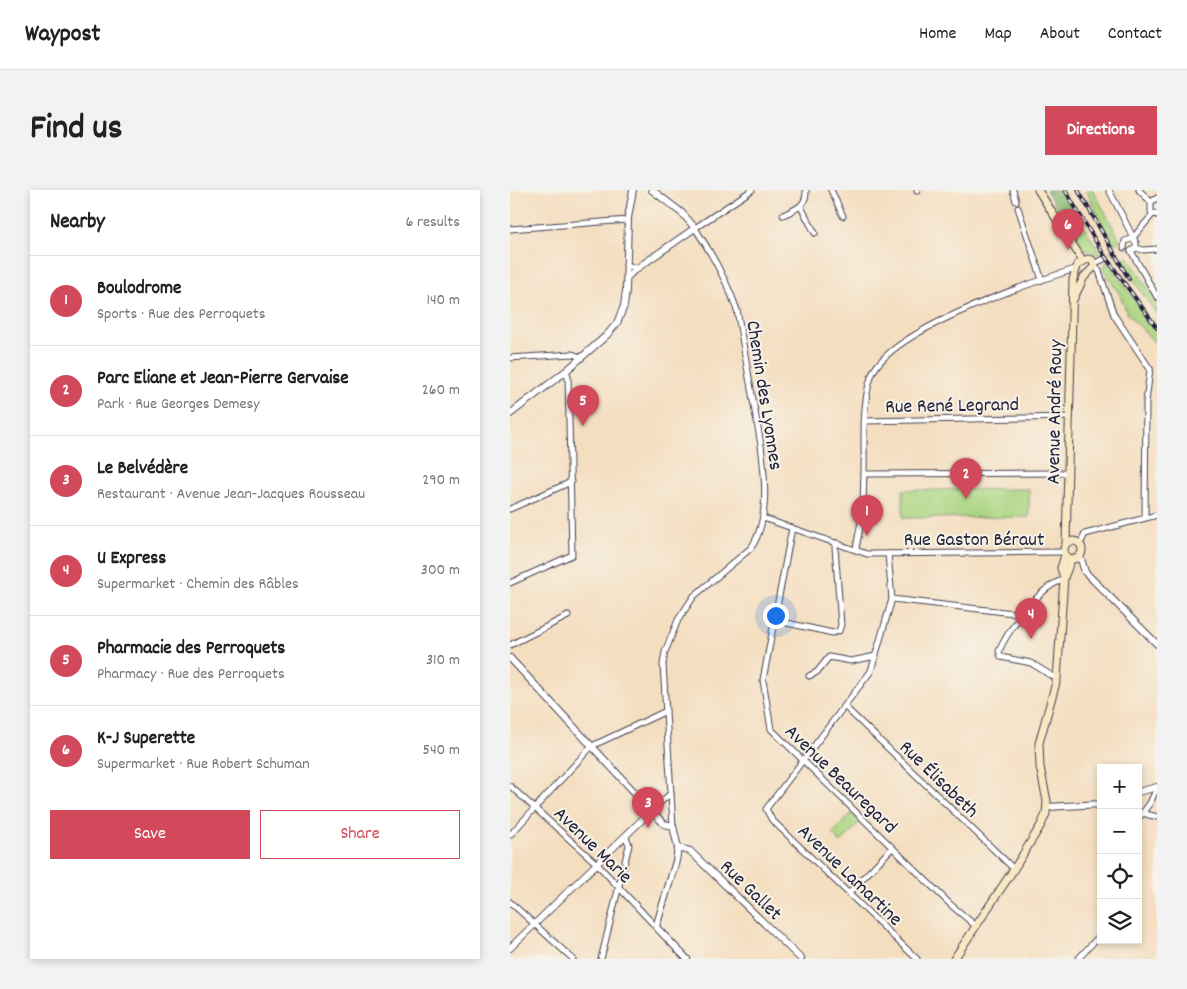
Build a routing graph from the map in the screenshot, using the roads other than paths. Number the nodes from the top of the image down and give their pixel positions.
1 (632, 190) edge
2 (652, 190) edge
3 (752, 190) edge
4 (806, 190) edge
5 (832, 190) edge
6 (1012, 190) edge
7 (1038, 190) edge
8 (1109, 190) edge
9 (1139, 190) edge
10 (1157, 198) edge
11 (1016, 201) dead end
12 (1151, 202) junction
13 (801, 207) junction
14 (1018, 208) dead end
15 (1155, 214) edge
16 (783, 215) dead end
17 (844, 216) dead end
18 (628, 220) junction
19 (695, 228) junction
20 (510, 229) edge
21 (815, 233) dead end
22 (1132, 239) junction
23 (1157, 249) edge
24 (1133, 250) junction
25 (1104, 259) tunnel mouth
26 (1083, 261) junction
27 (626, 264) junction
28 (1095, 264) junction
29 (636, 269) junction
30 (1075, 270) junction
31 (1084, 277) junction
32 (627, 279) junction
33 (1042, 280) junction
34 (1157, 297) edge
35 (1073, 300) junction
36 (581, 357) junction
37 (510, 358) edge
38 (1157, 368) edge
39 (1150, 369) junction
40 (566, 371) junction
41 (510, 414) edge
42 (1070, 416) junction
43 (864, 420) junction
44 (1068, 473) junction
45 (864, 474) junction
46 (570, 482) junction
47 (510, 509) edge
48 (1157, 515) edge
49 (763, 518) junction
50 (1145, 518) junction
51 (1066, 526) junction
52 (792, 528) junction
53 (1077, 542) junction
54 (837, 543) junction
55 (1066, 543) junction
56 (856, 550) junction
57 (888, 554) junction
58 (1066, 555) junction
59 (1080, 556) junction
60 (1064, 579) junction
61 (510, 583) edge
62 (892, 599) junction
63 (1022, 614) junction
64 (568, 616) dead end
65 (773, 620) junction
66 (1157, 644) edge
67 (510, 645) edge
68 (876, 656) junction
69 (510, 658) edge
70 (809, 676) dead end
71 (1057, 679) junction
72 (845, 707) junction
73 (666, 711) junction
74 (592, 746) junction
75 (802, 761) junction
76 (510, 786) edge
77 (1157, 788) edge
78 (1142, 791) edge
79 (671, 795) junction
80 (1097, 804) edge
81 (1047, 807) junction
82 (535, 808) junction
83 (652, 810) junction
84 (1142, 813) joint
85 (1157, 817) edge
86 (673, 826) junction
87 (510, 835) edge
88 (626, 837) junction
89 (678, 848) junction
90 (892, 848) junction
91 (597, 864) junction
92 (1014, 869) junction
93 (620, 888) junction
94 (849, 893) junction
95 (510, 902) edge
96 (535, 924) junction
97 (976, 926) junction
98 (656, 927) junction
99 (1097, 938) edge
100 (510, 948) edge
101 (573, 959) edge
102 (601, 959) edge
103 (687, 959) edge
104 (801, 959) edge
105 (917, 959) edge
106 (954, 959) edge
107 (1078, 959) edge

1 - 18 street
2 - 19 street
3 - 19 street
4 - 13 street
5 - 17 street
6 - 11 street
7 - 26 main road
8 - 22 street
9 - 12 street
10 - 12 street
12 - 15 street
13 - 16 street
13 - 21 street
14 - 33 street
15 - 22 street
18 - 20 street
18 - 27 street
19 - 29 street
19 - 49 street, Chemin des Lyonnes
22 - 24 street
22 - 24 street
23 - 24 street
24 - 34 street
25 - 28 street
26 - 28 main road
26 - 30 main road
27 - 29 street
27 - 32 street
28 - 31 main road, Avenue André Rouy
28 - 39 street
29 - 32 street
30 - 31 main road
30 - 33 street
30 - 35 main road, Avenue André Rouy
31 - 35 main road, Avenue André Rouy
32 - 36 street
33 - 43 street
35 - 42 main road, Avenue André Rouy
36 - 37 street
36 - 40 street
38 - 39 street
39 - 50 street
40 - 41 street
40 - 46 street
42 - 43 street, Rue René Legrand
42 - 44 main road, Avenue André Rouy
43 - 45 street
44 - 45 street
44 - 51 main road, Avenue André Rouy
45 - 56 street
46 - 47 street
46 - 61 street
48 - 50 street
49 - 52 street, Rue Gaston Béraut
49 - 73 street, Chemin des Lyonnes
50 - 53 street
51 - 53 main road
51 - 55 main road, Avenue André Rouy
52 - 54 street, Rue Gaston Béraut
52 - 65 street, Avenue Beauregard
53 - 55 main road
53 - 59 main road
54 - 56 street, Rue Gaston Béraut
54 - 65 street
55 - 58 main road, Avenue André Rouy
56 - 57 street, Rue Gaston Béraut
57 - 58 street, Rue Gaston Béraut
57 - 62 street
58 - 59 main road
58 - 60 main road
59 - 66 street
60 - 63 street
60 - 71 main road
62 - 63 street
62 - 68 street
63 - 71 street
64 - 67 street
65 - 75 street, Avenue Beauregard
68 - 70 street
68 - 72 street
69 - 74 street
71 - 81 main road
72 - 75 street
72 - 92 street, Rue Élisabeth
73 - 74 street
73 - 79 street, Chemin des Lyonnes
74 - 82 street
74 - 83 street
75 - 90 street, Avenue Beauregard
75 - 94 street, Avenue Lamartine
76 - 82 street, Avenue Marie
77 - 78 street
77 - 84 street
79 - 83 street
79 - 86 street, Chemin des Lyonnes
80 - 81 street
81 - 92 main road
82 - 87 street
82 - 91 street, Avenue Marie
83 - 86 street
83 - 88 street
84 - 85 street
86 - 89 street, Chemin des Lyonnes
88 - 91 street
88 - 93 street
89 - 98 street, Chemin des Lyonnes
89 - 104 street, Rue Gallet
90 - 94 street
90 - 97 street, Avenue Beauregard
91 - 93 street, Avenue Marie
91 - 96 street
92 - 97 main road
93 - 98 street, Avenue Marie
93 - 102 street
94 - 105 street, Avenue Lamartine
95 - 96 street
96 - 100 street
96 - 101 street
97 - 106 main road
98 - 103 street
99 - 107 street

